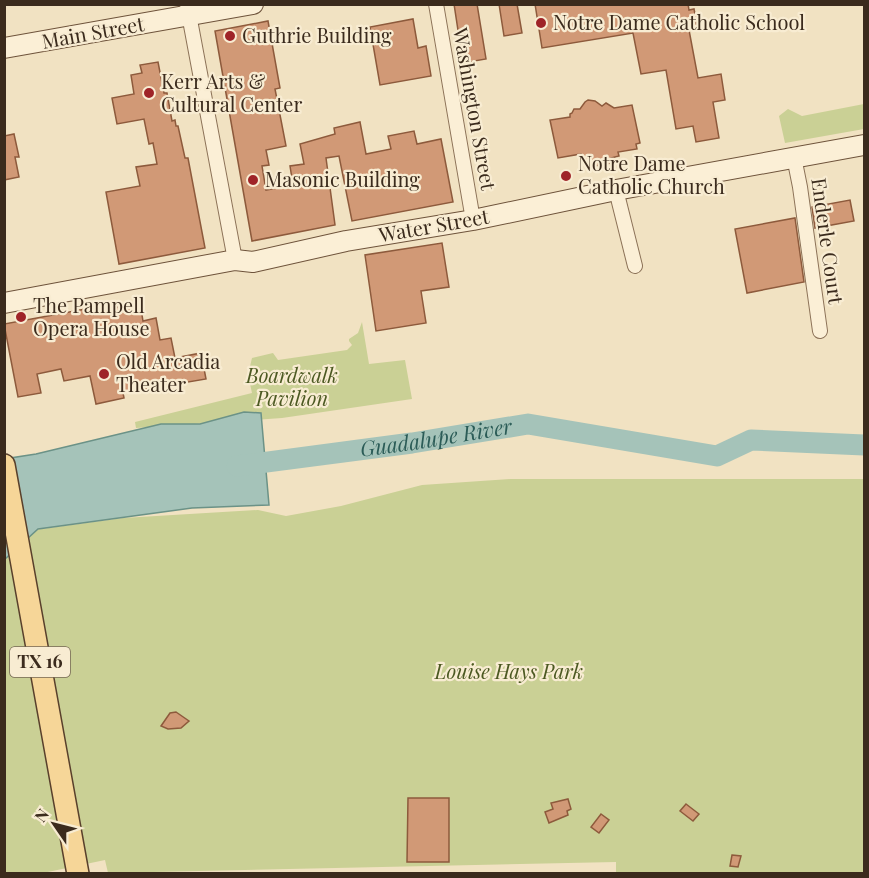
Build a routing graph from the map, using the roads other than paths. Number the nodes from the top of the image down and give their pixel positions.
1 (253, 4) edge
2 (436, 4) edge
3 (188, 10) edge
4 (4, 48) edge
5 (864, 145) edge
6 (794, 157) junction
7 (616, 190) junction
8 (472, 220) junction
9 (235, 260) junction
10 (635, 266) dead end
11 (4, 303) edge
12 (820, 330) dead end
13 (4, 465) edge
14 (77, 866) edge

1 - 3 street, Main Street
2 - 8 street, Washington Street
3 - 4 street, Main Street
3 - 9 street
5 - 6 street, Water Street
6 - 7 street, Water Street
6 - 12 street, Enderle Court
7 - 8 street, Water Street
7 - 10 street
8 - 9 street, Water Street
9 - 11 street, Water Street
13 - 14 main road, TX 16

